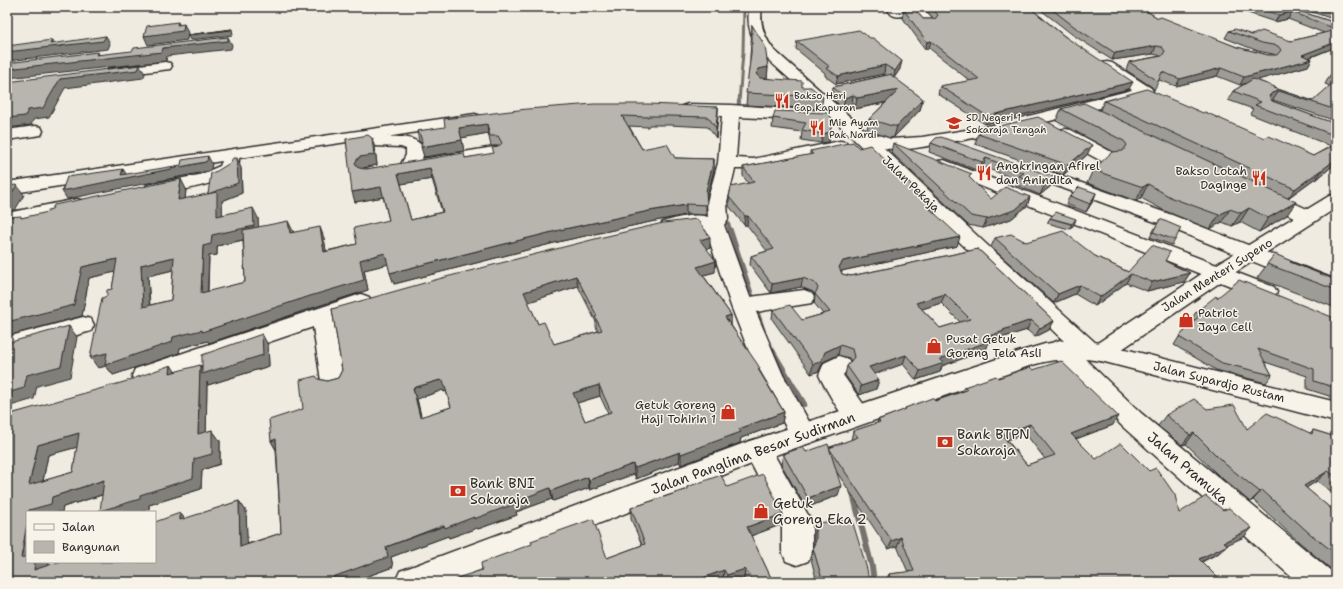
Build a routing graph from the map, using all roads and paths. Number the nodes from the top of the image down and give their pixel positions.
1 (756, 7) edge
2 (914, 7) edge
3 (928, 22) edge
4 (1132, 63) edge
5 (165, 66) dead end
6 (102, 74) edge
7 (785, 86) edge
8 (836, 90) edge
9 (811, 91) junction
10 (674, 108) edge
11 (1081, 108) junction
12 (736, 111) junction
13 (489, 117) edge
14 (840, 117) junction
15 (1102, 119) edge
16 (1037, 120) junction
17 (35, 131) dead end
18 (7, 135) edge
19 (351, 137) junction
20 (863, 137) junction
21 (941, 139) junction
22 (890, 144) junction
23 (975, 150) edge
24 (494, 152) edge
25 (233, 154) junction
26 (1111, 159) edge
27 (1008, 162) edge
28 (734, 164) junction
29 (7, 188) edge
30 (1252, 190) edge
31 (138, 192) edge
32 (1336, 200) edge
33 (92, 202) edge
34 (1309, 217) junction
35 (7, 219) edge
36 (713, 225) junction
37 (650, 230) edge
38 (979, 249) junction
39 (1251, 253) junction
40 (957, 254) edge
41 (1217, 274) junction
42 (1336, 288) edge
43 (380, 297) edge
44 (804, 298) dead end
45 (1284, 299) edge
46 (751, 304) junction
47 (323, 314) junction
48 (83, 325) dead end
49 (7, 346) edge
50 (1060, 349) junction
51 (1095, 351) junction
52 (839, 365) dead end
53 (332, 381) edge
54 (123, 384) edge
55 (1336, 412) edge
56 (858, 415) junction
57 (803, 434) junction
58 (757, 450) junction
59 (797, 551) dead end
60 (412, 582) edge
61 (1320, 582) edge

1 - 9 main road, Jalan Pekaja
2 - 3 main road
4 - 11 main road
5 - 6 main road
7 - 9 main road
8 - 9 main road
9 - 14 main road, Jalan Pekaja
10 - 12 main road
11 - 15 main road
11 - 16 main road
12 - 14 main road
12 - 28 main road
13 - 19 main road
14 - 20 main road, Jalan Pekaja
16 - 21 main road
16 - 26 main road
17 - 18 main road
19 - 24 main road
19 - 25 main road
20 - 22 main road
20 - 28 main road
20 - 38 main road, Jalan Pekaja
21 - 22 main road
21 - 23 main road
22 - 41 main road
25 - 29 main road
25 - 31 main road
27 - 39 main road
28 - 36 main road
30 - 34 main road
32 - 34 main road, Jalan Menteri Supeno
33 - 35 main road
34 - 39 main road, Jalan Menteri Supeno
36 - 37 main road
36 - 46 main road
38 - 40 main road
38 - 51 main road, Jalan Pekaja
39 - 41 main road, Jalan Menteri Supeno
39 - 42 main road
41 - 45 main road
41 - 51 main road, Jalan Menteri Supeno
43 - 47 main road
44 - 46 main road
46 - 57 main road
47 - 53 main road
47 - 54 main road
48 - 49 main road
50 - 51 main road, Jalan Panglima Besar Sudirman
50 - 56 main road, Jalan Panglima Besar Sudirman
50 - 61 main road, Jalan Pramuka
51 - 55 main road, Jalan Supardjo Rustam
52 - 56 main road
56 - 57 main road, Jalan Panglima Besar Sudirman
57 - 58 main road, Jalan Panglima Besar Sudirman
58 - 59 main road
58 - 60 main road, Jalan Panglima Besar Sudirman

